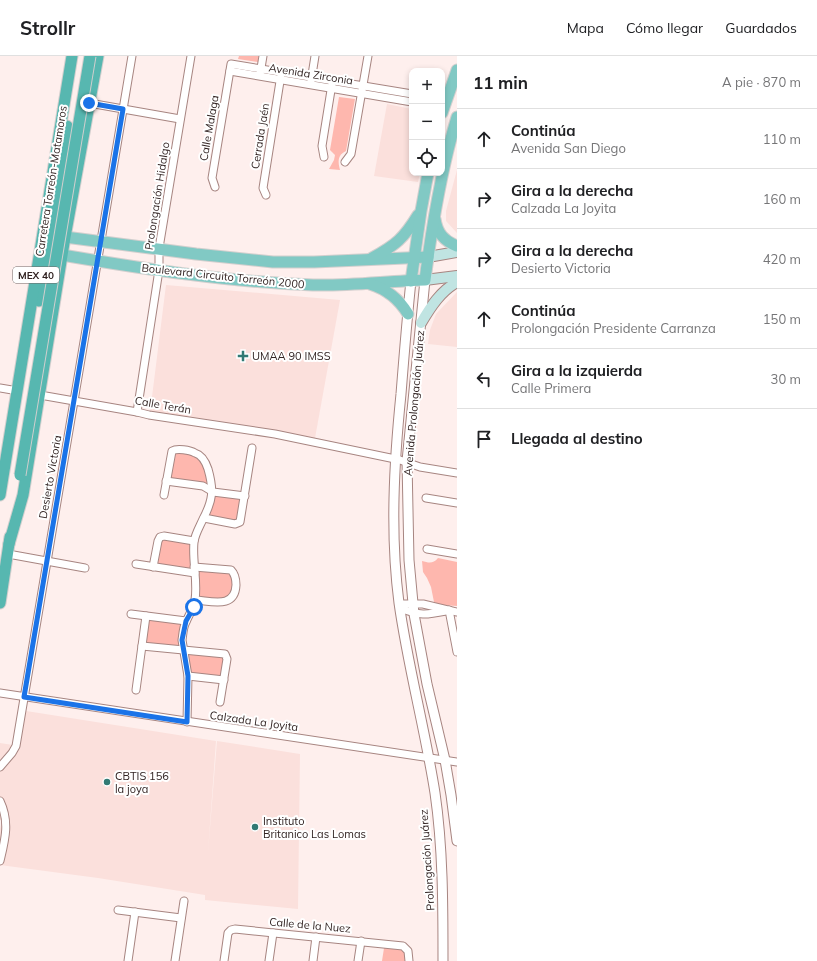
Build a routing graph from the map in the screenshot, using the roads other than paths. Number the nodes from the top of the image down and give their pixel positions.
1 (72, 56) edge
2 (75, 56) edge
3 (90, 56) edge
4 (98, 56) edge
5 (132, 56) edge
6 (192, 56) edge
7 (263, 56) edge
8 (315, 56) edge
9 (368, 56) edge
10 (231, 64) edge
11 (457, 70) edge
12 (260, 72) junction
13 (281, 76) junction
14 (311, 81) junction
15 (332, 85) junction
16 (446, 89) edge
17 (362, 90) junction
18 (409, 94) edge
19 (409, 101) edge
20 (89, 103) junction
21 (444, 104) edge
22 (123, 109) junction
23 (457, 117) edge
24 (180, 119) junction
25 (324, 157) dead end
26 (346, 162) dead end
27 (427, 176) edge
28 (216, 187) dead end
29 (266, 195) dead end
30 (56, 204) junction
31 (70, 210) junction
32 (421, 211) junction
33 (434, 214) junction
34 (51, 232) junction
35 (65, 237) junction
36 (101, 241) junction
37 (55, 245) junction
38 (457, 246) edge
39 (159, 248) junction
40 (457, 252) edge
41 (47, 255) junction
42 (62, 255) junction
43 (428, 257) junction
44 (415, 258) junction
45 (369, 260) junction
46 (97, 261) junction
47 (159, 270) junction
48 (59, 275) junction
49 (44, 276) junction
50 (457, 276) edge
51 (425, 280) junction
52 (411, 281) junction
53 (457, 282) edge
54 (365, 283) junction
55 (408, 314) junction
56 (421, 322) junction
57 (19, 386) junction
58 (0, 388) edge
59 (40, 395) junction
60 (74, 401) junction
61 (137, 412) junction
62 (252, 448) dead end
63 (395, 459) junction
64 (406, 461) junction
65 (457, 473) edge
66 (166, 481) junction
67 (213, 492) junction
68 (0, 495) edge
69 (164, 495) dead end
70 (245, 496) junction
71 (426, 498) dead end
72 (457, 503) edge
73 (204, 518) junction
74 (194, 541) junction
75 (8, 549) junction
76 (427, 549) dead end
77 (457, 554) edge
78 (47, 561) junction
79 (136, 564) dead end
80 (154, 567) junction
81 (85, 568) dead end
82 (195, 570) junction
83 (195, 600) junction
84 (412, 603) junction
85 (0, 604) edge
86 (400, 606) junction
87 (449, 610) junction
88 (457, 612) edge
89 (131, 614) dead end
90 (414, 614) junction
91 (146, 619) junction
92 (186, 621) junction
93 (142, 646) junction
94 (184, 650) junction
95 (457, 652) edge
96 (188, 676) junction
97 (224, 680) junction
98 (136, 690) dead end
99 (0, 693) edge
100 (24, 697) junction
101 (220, 702) dead end
102 (187, 722) junction
103 (429, 757) junction
104 (445, 760) junction
105 (457, 762) edge
106 (0, 767) edge
107 (0, 801) edge
108 (457, 841) edge
109 (0, 861) edge
110 (184, 901) dead end
111 (118, 910) dead end
112 (135, 912) junction
113 (181, 918) junction
114 (273, 932) junction
115 (316, 937) junction
116 (361, 941) junction
117 (128, 961) edge
118 (175, 961) edge
119 (224, 961) edge
120 (269, 961) edge
121 (313, 961) edge
122 (358, 961) edge
123 (409, 961) edge
124 (443, 961) edge

1 - 57 highway, Carretera Torreón-Matamoros / MEX 40
2 - 30 highway
3 - 75 highway, MEX 40, bridge
4 - 20 highway
5 - 22 street, Desierto Victoria
6 - 24 street, Prolongación Hidalgo
7 - 12 street
8 - 14 street
9 - 17 street
10 - 12 street, Avenida Zirconia
10 - 28 street, Calle Malaga
11 - 16 main road
12 - 13 street, Avenida Zirconia
13 - 14 street, Avenida Zirconia
13 - 29 street, Cerrada Jaén
14 - 15 street, Avenida Zirconia
15 - 17 street, Avenida Zirconia
15 - 25 street
16 - 21 main road
17 - 18 street, Avenida Zirconia
17 - 19 street, Avenida Zirconia
17 - 26 street
20 - 22 street
20 - 31 highway
22 - 24 street
22 - 36 street, Desierto Victoria
23 - 33 main road, Avenida Prolongación Juárez
24 - 39 street, Prolongación Hidalgo
27 - 32 main road, Avenida Prolongación Juárez
30 - 31 highway
30 - 34 highway
31 - 35 highway
32 - 44 main road, Avenida Prolongación Juárez
32 - 45 main road
33 - 38 main road
33 - 43 main road, Avenida Prolongación Juárez
34 - 37 highway
34 - 41 highway
35 - 36 main road, Boulevard Circuito Torreón 2000
35 - 37 highway
35 - 42 highway
36 - 39 main road, Boulevard Circuito Torreón 2000
36 - 46 street, Desierto Victoria
37 - 41 highway
37 - 42 highway
39 - 45 main road, Boulevard Circuito Torreón 2000
39 - 47 street, Prolongación Hidalgo
40 - 43 main road, Boulevard Circuito Torreón 2000
41 - 49 highway
42 - 46 main road, Boulevard Circuito Torreón 2000
42 - 48 highway
43 - 44 main road, Boulevard Circuito Torreón 2000
43 - 51 main road, Avenida Prolongación Juárez
44 - 45 main road, Boulevard Circuito Torreón 2000
44 - 52 main road, Avenida Prolongación Juárez
46 - 47 main road, Boulevard Circuito Torreón 2000
46 - 60 street, Desierto Victoria
47 - 54 main road, Boulevard Circuito Torreón 2000
47 - 61 street, Prolongación Hidalgo
48 - 49 highway
48 - 59 highway
49 - 57 highway
50 - 51 main road, Boulevard Circuito Torreón 2000
51 - 52 main road, Boulevard Circuito Torreón 2000
51 - 56 street, Avenida Prolongación Juárez
52 - 54 main road, Boulevard Circuito Torreón 2000
52 - 55 street, Avenida Prolongación Juárez
53 - 56 main road
54 - 55 main road
55 - 63 street, Avenida Prolongación Juárez
56 - 64 street, Avenida Prolongación Juárez
57 - 58 street
57 - 68 highway, Carretera Torreón-Matamoros / MEX 40
59 - 60 street, Calle Terán
59 - 75 highway
60 - 61 street, Calle Terán
60 - 78 street, Desierto Victoria
61 - 63 street, Calle Terán
62 - 70 street
63 - 64 street
63 - 86 street, Avenida Prolongación Juárez
64 - 65 street
64 - 84 street, Avenida Prolongación Juárez
66 - 67 street
66 - 67 street
66 - 69 street
67 - 70 street
67 - 73 street
70 - 73 street
71 - 72 street
73 - 74 street
74 - 80 street
74 - 82 street
75 - 78 street
75 - 85 highway, MEX 40
76 - 77 street
78 - 81 street
78 - 100 street, Desierto Victoria
79 - 80 street
80 - 82 street
82 - 83 street
82 - 83 street
83 - 92 street
84 - 86 street
84 - 87 street
84 - 90 street, Avenida Prolongación Juárez
86 - 90 street
86 - 103 street, Avenida Prolongación Juárez
87 - 88 street
87 - 90 street
87 - 95 street
89 - 91 street
90 - 104 street, Avenida Prolongación Juárez
91 - 92 street
91 - 93 street
92 - 94 street
93 - 94 street
93 - 98 street
94 - 96 street
94 - 97 street
96 - 97 street
96 - 102 street
97 - 101 street
99 - 100 street, Calzada La Joyita
100 - 102 street, Calzada La Joyita
100 - 106 street, Desierto Victoria
102 - 103 street, Calzada La Joyita
103 - 104 street, Calzada La Joyita
103 - 124 street, Prolongación Juárez
104 - 105 street, Calzada La Joyita
104 - 108 street
107 - 109 street
110 - 113 street
111 - 112 street
112 - 113 street
112 - 117 street
113 - 118 street
114 - 115 street, Calle de la Nuez
114 - 119 street, Calle de la Nuez
114 - 120 street
115 - 116 street, Calle de la Nuez
115 - 121 street
116 - 122 street
116 - 123 street, Calle de la Nuez

